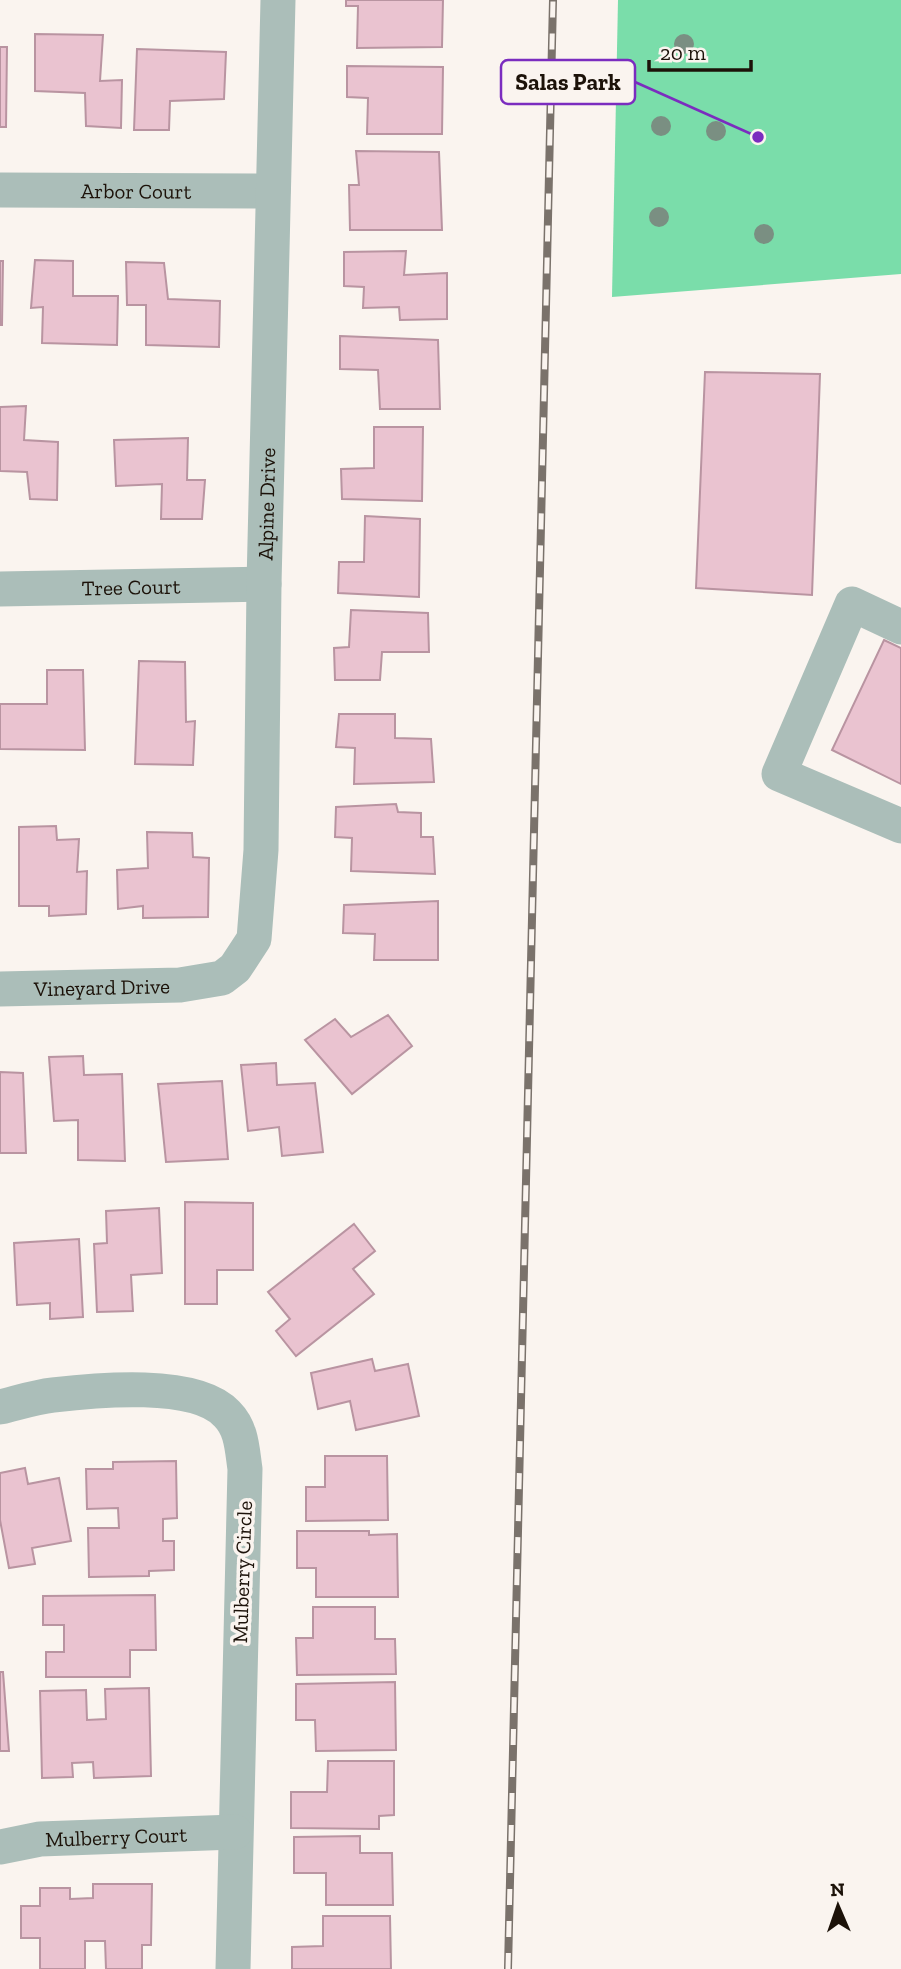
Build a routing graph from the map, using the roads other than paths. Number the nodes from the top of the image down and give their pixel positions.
1 (278, 0) edge
2 (0, 190) edge
3 (273, 191) junction
4 (264, 584) junction
5 (0, 589) edge
6 (901, 627) edge
7 (901, 826) edge
8 (203, 981) joint
9 (0, 989) edge
10 (0, 1407) edge
11 (235, 1832) junction
12 (0, 1847) edge
13 (233, 1969) edge

1 - 3 street, Alpine Drive
2 - 3 street, Arbor Court
3 - 4 street, Alpine Drive
4 - 5 street, Tree Court
4 - 8 street, Alpine Drive
6 - 7 street
8 - 9 street, Vineyard Drive
10 - 11 street, Mulberry Circle
11 - 12 street, Mulberry Court
11 - 13 street, Mulberry Circle

